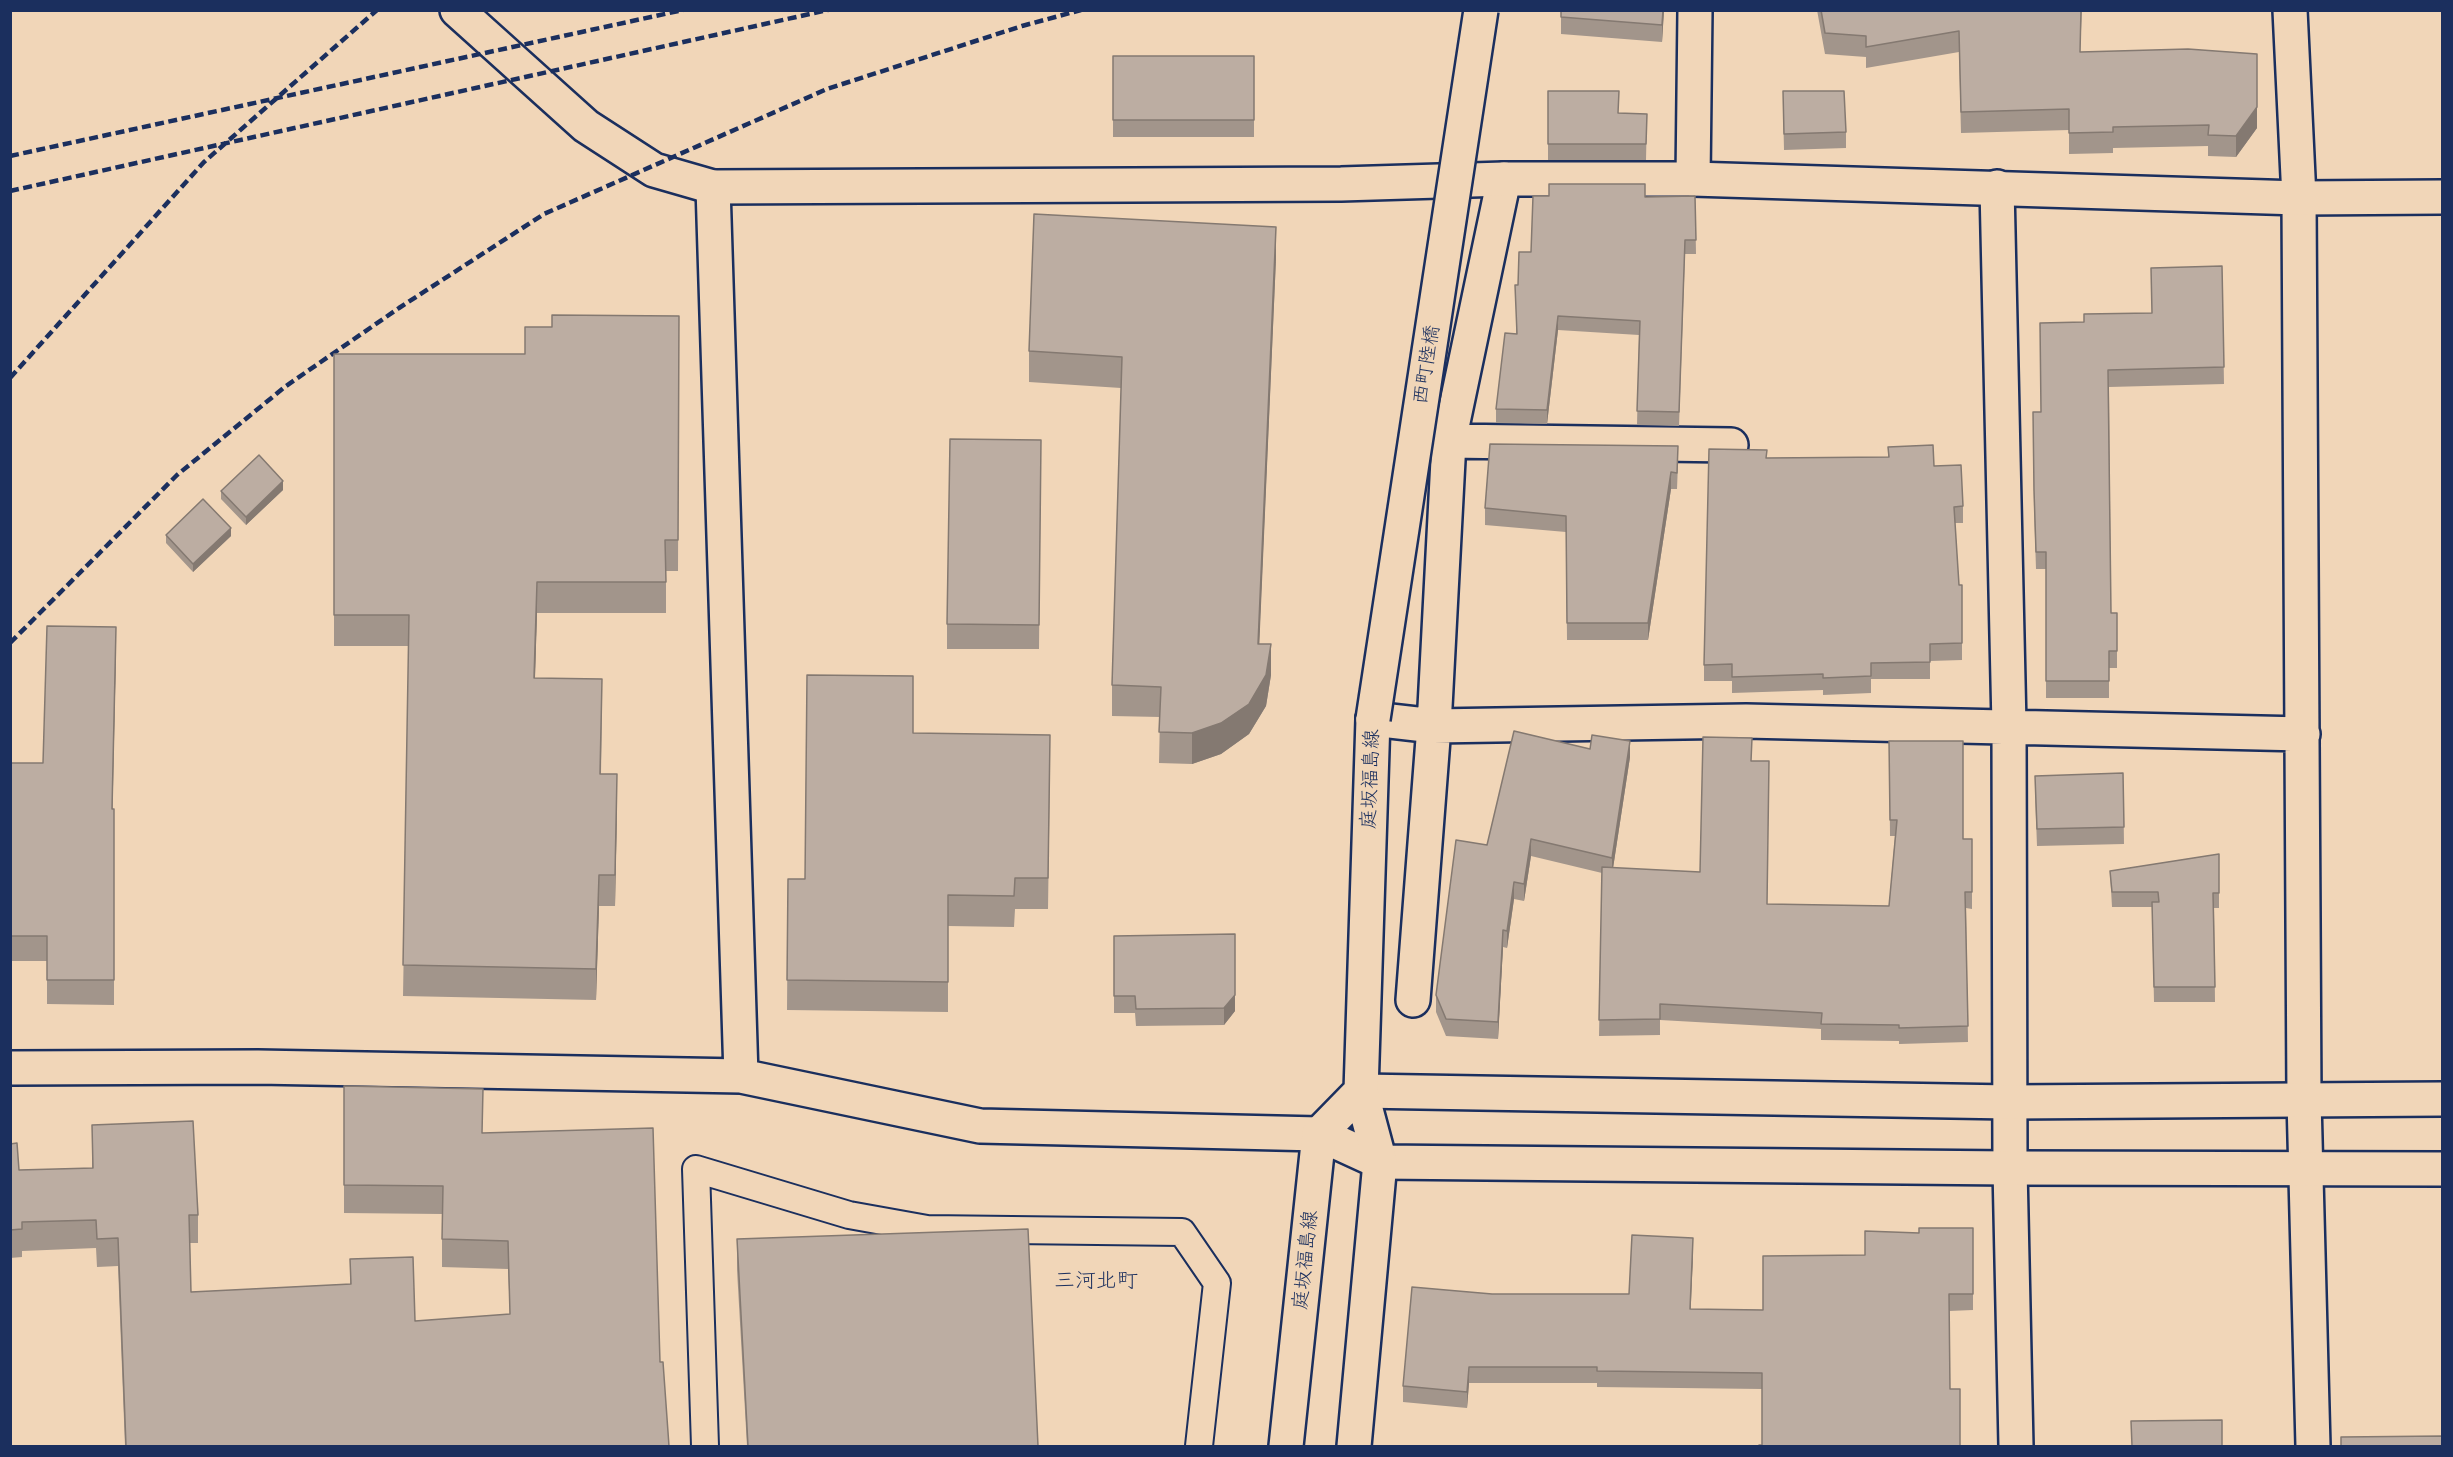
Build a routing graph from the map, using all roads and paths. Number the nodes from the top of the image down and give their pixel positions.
1 (456, 10) edge
2 (1481, 10) edge
3 (1695, 10) edge
4 (2290, 10) edge
5 (1504, 179) junction
6 (1693, 179) junction
7 (713, 187) junction
8 (1997, 187) junction
9 (2442, 197) edge
10 (2299, 198) junction
11 (1449, 441) junction
12 (1731, 445) dead end
13 (1372, 719) junction
14 (1434, 726) junction
15 (2009, 726) junction
16 (2303, 734) junction
17 (1413, 1000) dead end
18 (10, 1068) edge
19 (741, 1076) junction
20 (1361, 1091) junction
21 (2442, 1099) edge
22 (2304, 1100) junction
23 (2010, 1102) junction
24 (1319, 1134) junction
25 (1380, 1162) junction
26 (2010, 1168) junction
27 (2305, 1168) junction
28 (2442, 1169) edge
29 (705, 1446) edge
30 (1200, 1446) edge
31 (1286, 1446) edge
32 (1354, 1446) edge
33 (2016, 1446) edge
34 (2313, 1446) edge

1 - 7 street
2 - 13 street, 西町陸橋, bridge
3 - 6 street
4 - 10 street
5 - 6 street
5 - 7 street
5 - 11 street
6 - 8 street
7 - 19 street
8 - 10 street
8 - 15 street
9 - 10 street
10 - 16 street
11 - 12 street
11 - 14 street
13 - 14 street
13 - 20 street, 庭坂福島線
14 - 15 street
14 - 17 street
15 - 16 street
15 - 23 street
16 - 22 street
18 - 19 street
19 - 24 street
20 - 23 street
20 - 24 street
20 - 25 street, 庭坂福島線
21 - 22 street
22 - 23 street
22 - 27 street
23 - 26 street
24 - 25 street
24 - 31 street, 庭坂福島線
25 - 26 street
25 - 32 street, 庭坂福島線
26 - 27 street
26 - 33 street
27 - 28 street
27 - 34 street
29 - 30 lane

